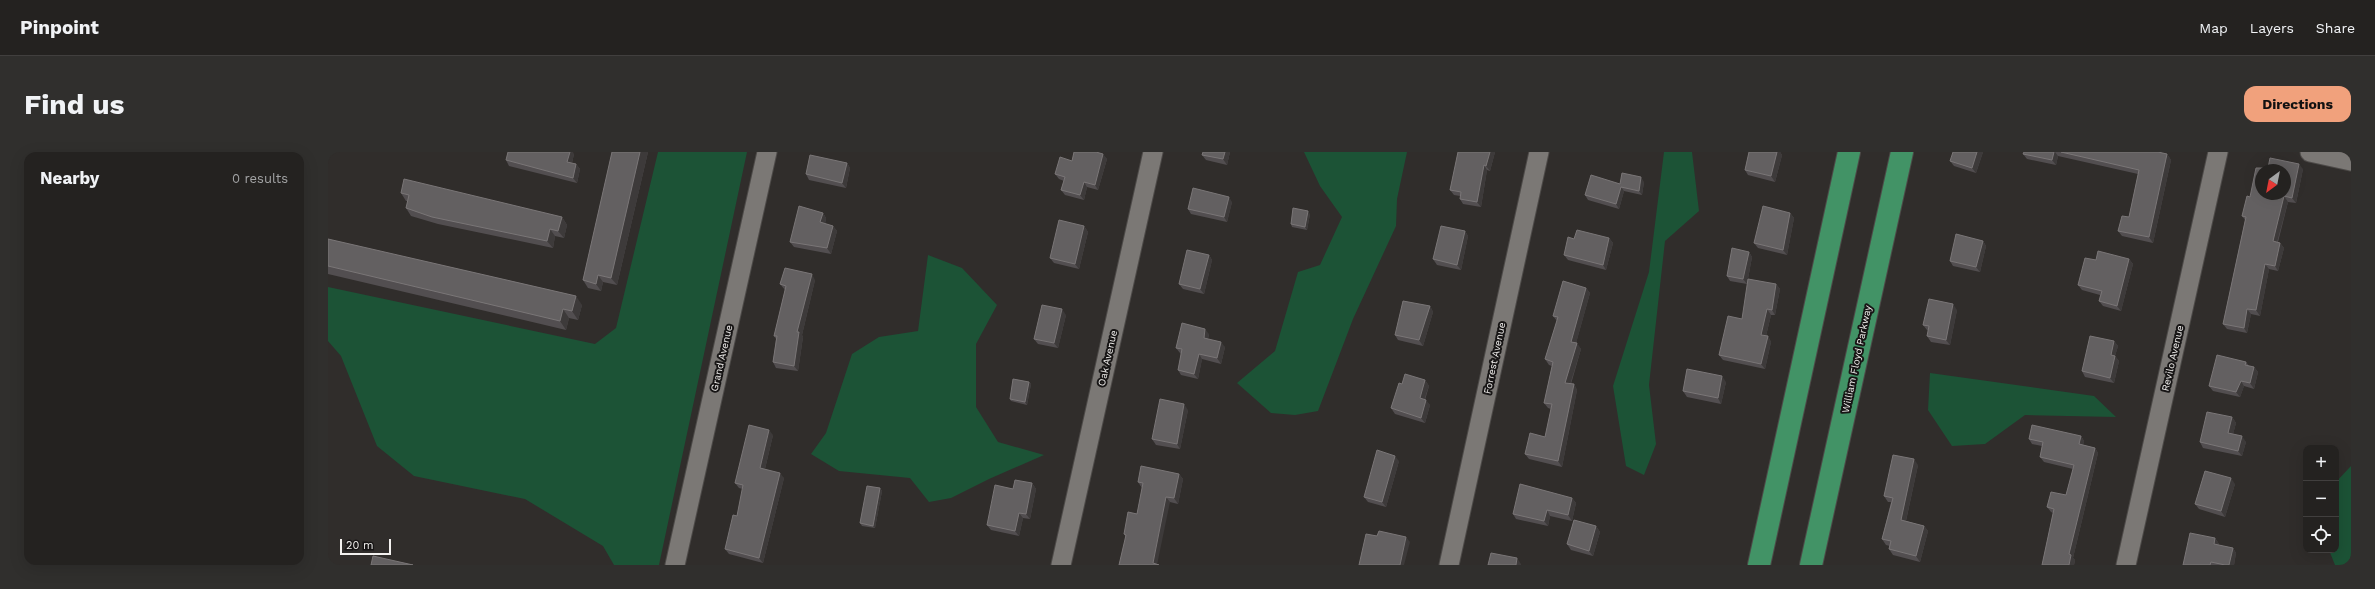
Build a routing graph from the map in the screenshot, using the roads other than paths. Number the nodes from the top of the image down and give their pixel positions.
1 (767, 152) edge
2 (1153, 152) edge
3 (1540, 152) edge
4 (1849, 152) edge
5 (1902, 152) edge
6 (2218, 152) edge
7 (2310, 152) edge
8 (2351, 161) edge
9 (675, 565) edge
10 (1061, 565) edge
11 (1449, 565) edge
12 (1759, 565) edge
13 (1811, 565) edge
14 (2126, 565) edge

1 - 9 street, Grand Avenue
2 - 10 street, Oak Avenue
3 - 11 street, Forrest Avenue
4 - 12 highway
5 - 13 highway, William Floyd Parkway
6 - 14 street, Revilo Avenue
7 - 8 street

